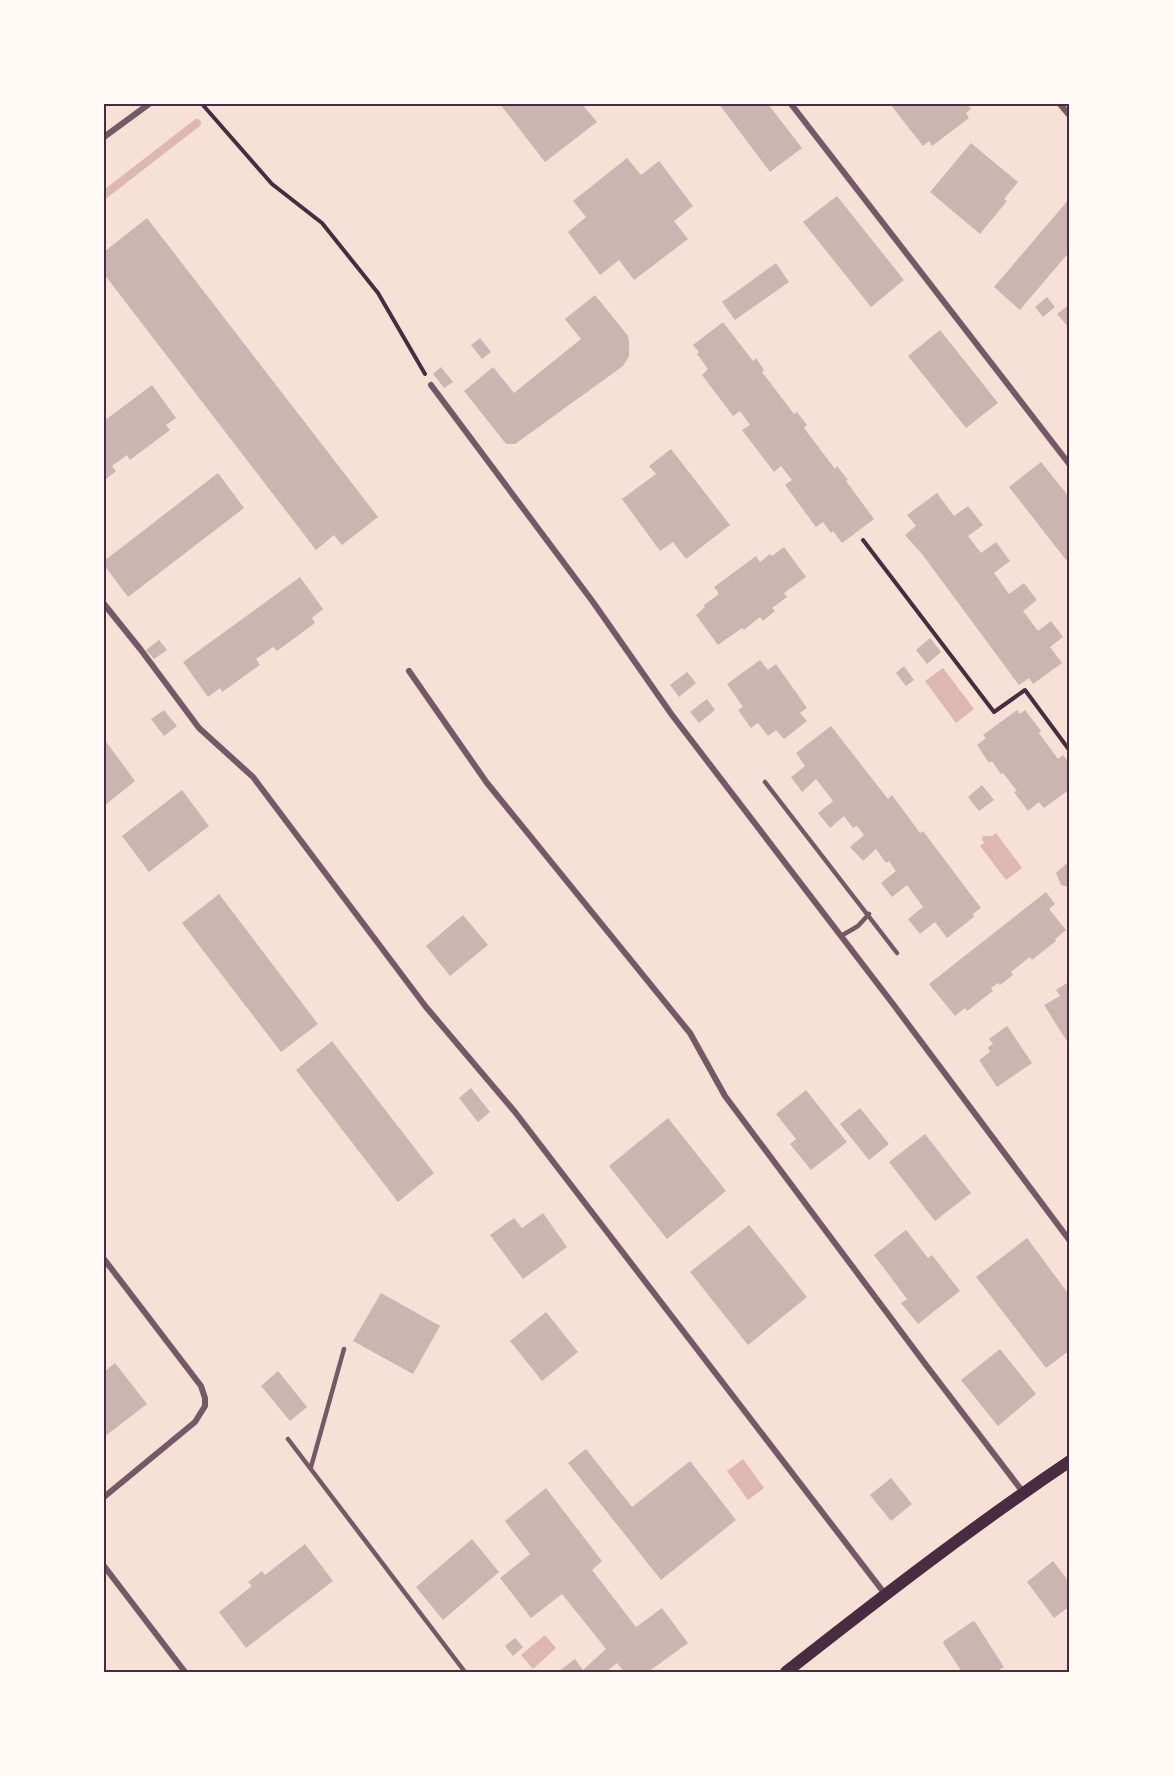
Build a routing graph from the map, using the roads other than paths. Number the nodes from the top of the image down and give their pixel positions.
1 (149, 104) edge
2 (791, 104) edge
3 (1060, 104) edge
4 (1070, 116) edge
5 (104, 137) edge
6 (431, 385) road end
7 (1070, 465) edge
8 (104, 604) edge
9 (409, 671) dead end
10 (765, 782) dead end
11 (869, 914) junction
12 (842, 936) junction
13 (897, 953) dead end
14 (1070, 1241) edge
15 (104, 1259) edge
16 (345, 1349) dead end
17 (288, 1438) dead end
18 (1070, 1461) edge
19 (311, 1467) junction
20 (1023, 1492) junction
21 (104, 1497) edge
22 (104, 1566) edge
23 (885, 1594) junction
24 (185, 1672) edge
25 (465, 1672) edge
26 (786, 1672) edge

1 - 5 street
2 - 7 street
3 - 4 street
6 - 12 street
8 - 23 street
9 - 20 street
10 - 11 lane
11 - 12 lane
11 - 13 lane
12 - 14 street
15 - 21 street
16 - 19 lane
17 - 19 lane
18 - 20 main road
19 - 25 lane
20 - 23 main road
22 - 24 street
23 - 26 main road

